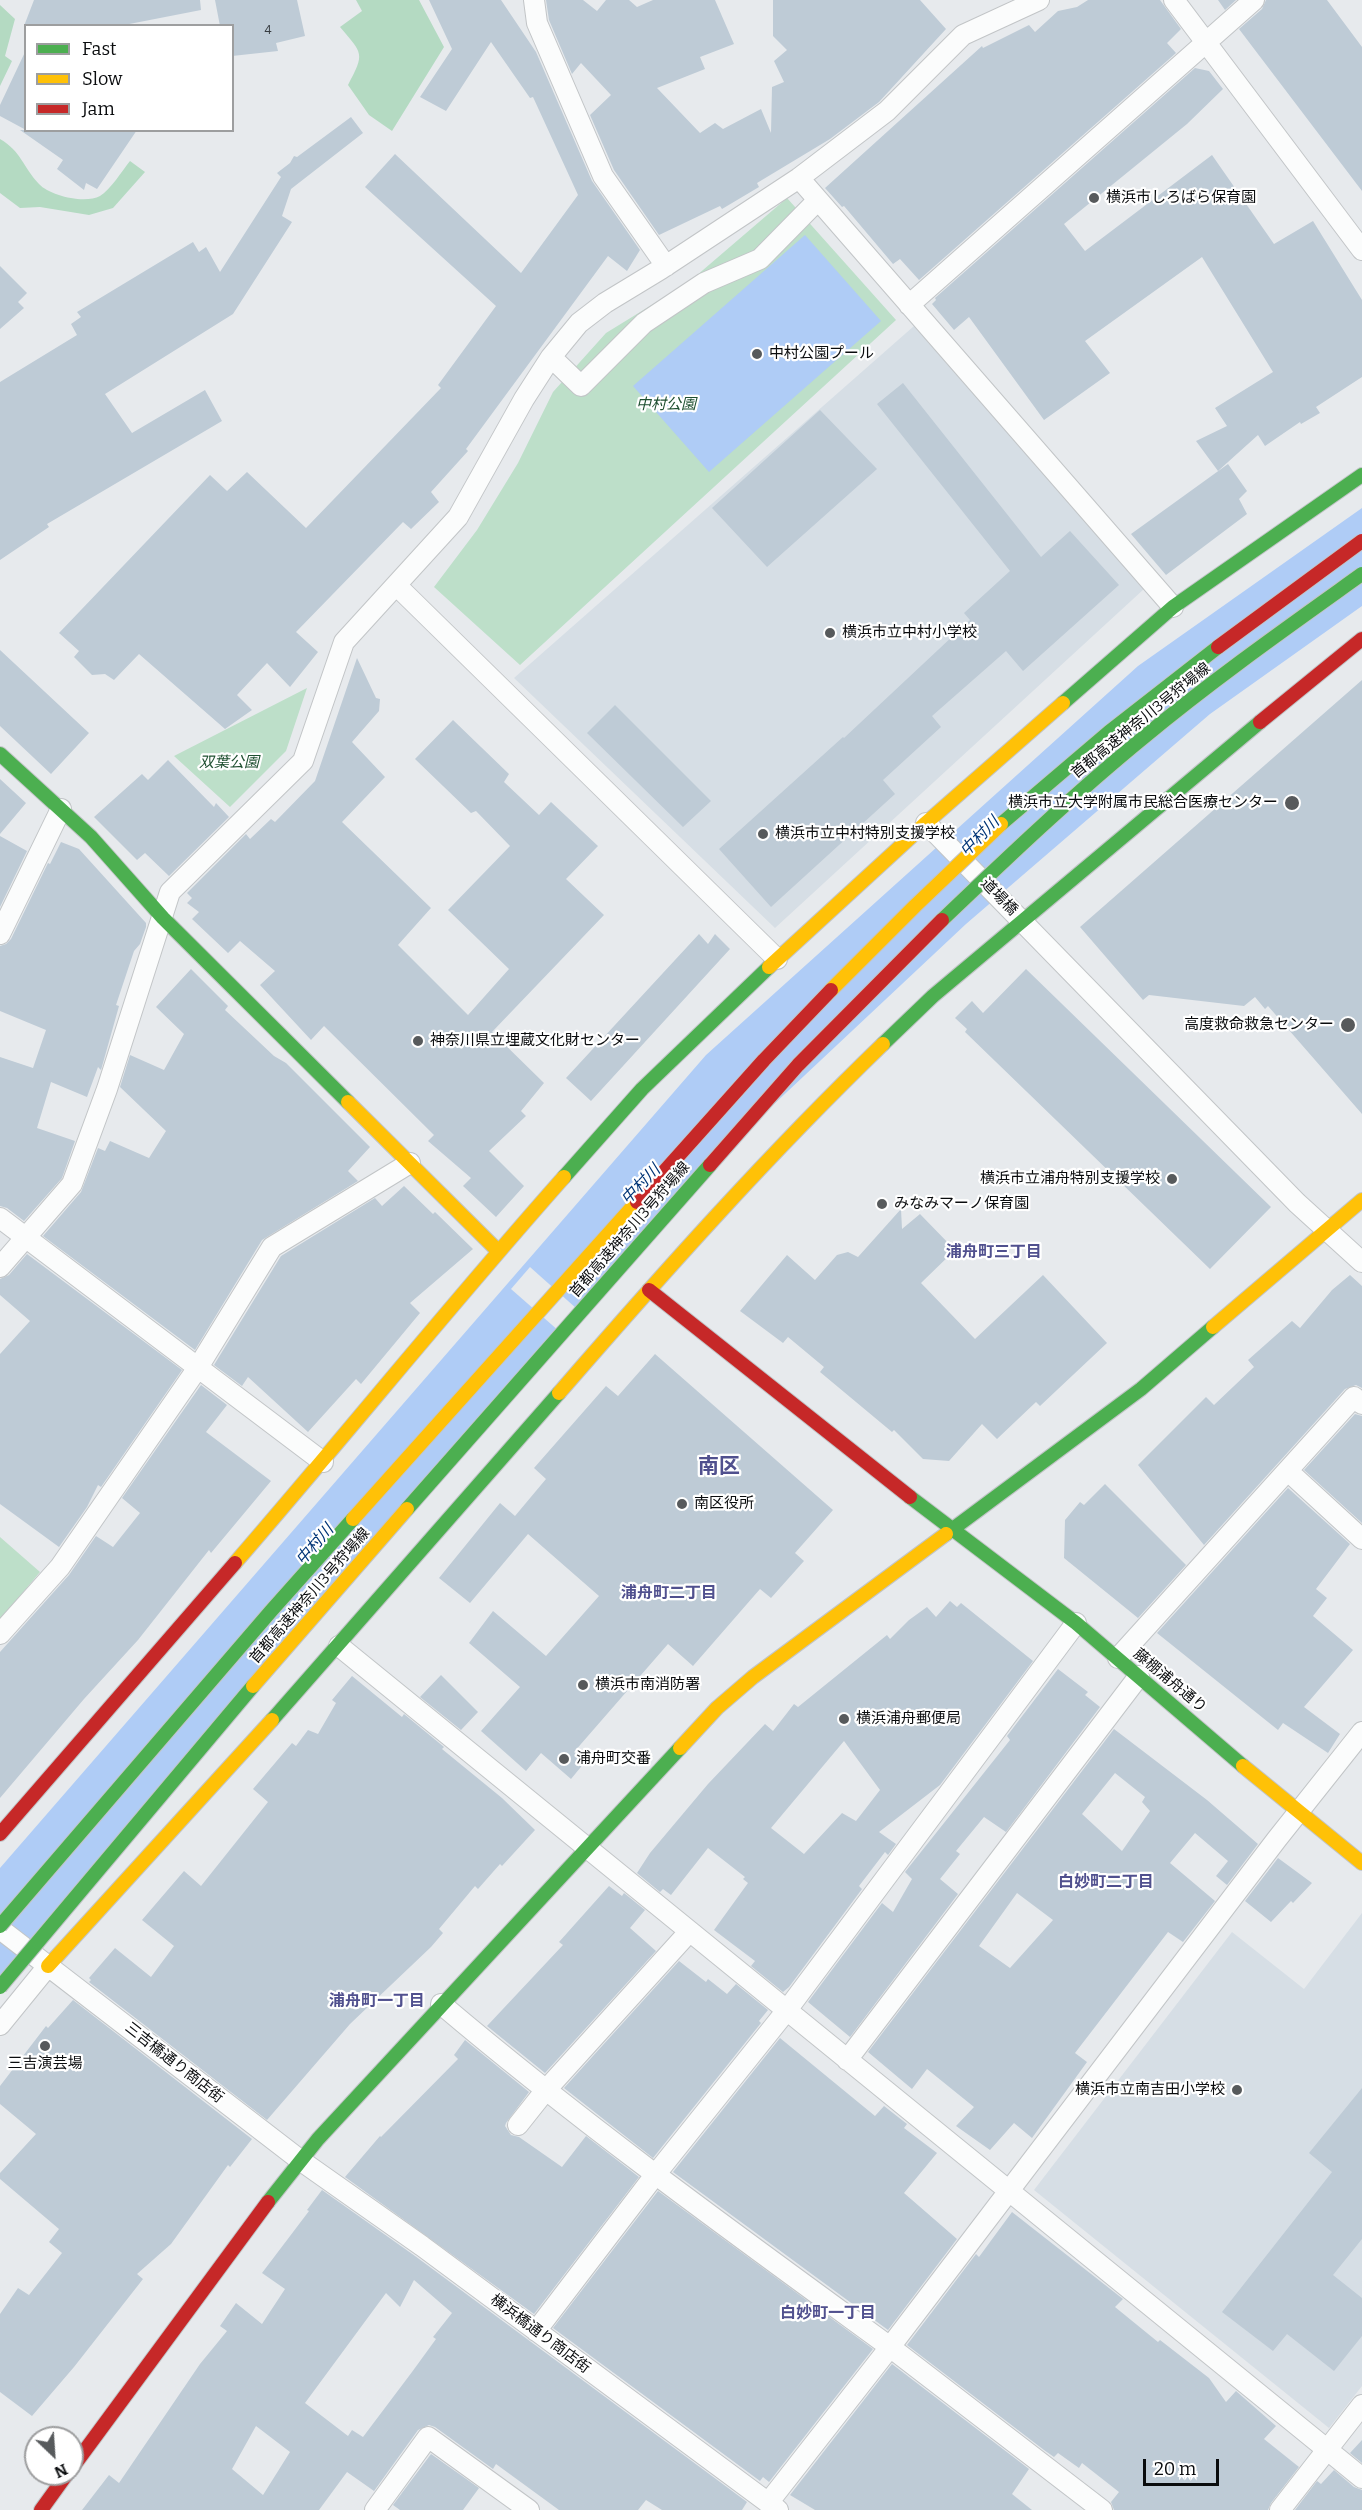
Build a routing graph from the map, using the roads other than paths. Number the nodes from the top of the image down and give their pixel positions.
1 (534, 0) edge
2 (1038, 0) edge
3 (1174, 0) edge
4 (1254, 0) edge
5 (1206, 43) junction
6 (799, 178) junction
7 (818, 200) junction
8 (1362, 250) edge
9 (666, 266) junction
10 (909, 304) junction
11 (551, 357) junction
12 (1362, 475) edge
13 (1362, 541) edge
14 (1362, 574) edge
15 (396, 585) junction
16 (1173, 607) junction
17 (1362, 639) edge
18 (1, 756) edge
19 (61, 809) junction
20 (926, 823) junction
21 (163, 918) junction
22 (1022, 921) junction
23 (0, 934) edge
24 (777, 959) junction
25 (410, 1162) junction
26 (1362, 1200) edge
27 (0, 1218) edge
28 (1325, 1231) junction
29 (25, 1238) junction
30 (498, 1251) junction
31 (1362, 1262) edge
32 (0, 1268) edge
33 (649, 1290) junction
34 (197, 1369) junction
35 (1362, 1404) edge
36 (323, 1461) junction
37 (1289, 1472) junction
38 (951, 1531) junction
39 (1362, 1539) edge
40 (1076, 1623) junction
41 (0, 1634) edge
42 (339, 1647) junction
43 (1118, 1658) junction
44 (1139, 1676) junction
45 (1362, 1732) edge
46 (1298, 1813) junction
47 (0, 1834) edge
48 (586, 1848) junction
49 (1362, 1863) edge
50 (0, 1927) edge
51 (689, 1932) junction
52 (48, 1966) junction
53 (0, 1988) edge
54 (441, 2004) junction
55 (787, 2010) junction
56 (0, 2025) edge
57 (847, 2061) junction
58 (545, 2091) junction
59 (518, 2125) dead end
60 (300, 2160) junction
61 (655, 2175) junction
62 (1009, 2191) junction
63 (536, 2331) junction
64 (890, 2347) junction
65 (1362, 2406) edge
66 (1328, 2450) junction
67 (84, 2452) edge
68 (1362, 2478) edge
69 (58, 2486) edge
70 (773, 2506) edge
71 (41, 2510) edge
72 (375, 2510) edge
73 (529, 2510) edge
74 (1102, 2510) edge
75 (1280, 2510) edge

1 - 9 street
2 - 6 street
3 - 5 street
4 - 5 street
5 - 8 street
5 - 10 street
6 - 7 street
6 - 9 street
7 - 10 street
7 - 11 street
9 - 11 street
10 - 16 street
11 - 15 street
12 - 16 main road
13 - 50 main road, 首都高速神奈川3号狩場線, bridge
14 - 53 main road, 首都高速神奈川3号狩場線, bridge
15 - 21 street
15 - 24 street
16 - 20 main road
17 - 22 main road
18 - 19 main road
19 - 21 main road
19 - 23 street
20 - 22 street, 道場橋
20 - 24 main road
21 - 25 main road
21 - 29 street
22 - 28 street, 道場橋
22 - 33 main road
24 - 30 main road
25 - 30 main road
25 - 34 street
26 - 28 main road
27 - 29 street
28 - 31 street, 道場橋
28 - 38 main road
29 - 32 street
29 - 34 street
30 - 36 main road
33 - 38 main road, 藤棚浦舟通り
33 - 42 main road
34 - 36 street
34 - 41 street
35 - 37 street
36 - 47 main road
37 - 39 street
37 - 43 street
38 - 40 main road, 藤棚浦舟通り
38 - 48 main road
40 - 43 main road, 藤棚浦舟通り
40 - 55 street
42 - 48 street
42 - 52 main road
43 - 44 main road, 藤棚浦舟通り
44 - 46 main road, 藤棚浦舟通り
44 - 57 street
45 - 46 street
46 - 49 main road, 藤棚浦舟通り
46 - 62 street
48 - 51 street
48 - 54 main road
50 - 52 street, 三吉橋通り商店街
51 - 55 street
51 - 58 street
52 - 56 street
52 - 60 street, 三吉橋通り商店街
54 - 58 street
54 - 60 main road
55 - 57 street
55 - 61 street
57 - 62 street
58 - 59 street
58 - 61 street
60 - 63 street, 横浜橋通り商店街
60 - 67 main road
61 - 63 street
61 - 64 street
62 - 64 street
62 - 66 street
63 - 70 street, 横浜橋通り商店街
64 - 70 street
64 - 74 street
65 - 66 street
66 - 68 street
66 - 75 street
69 - 71 main road
72 - 73 street

